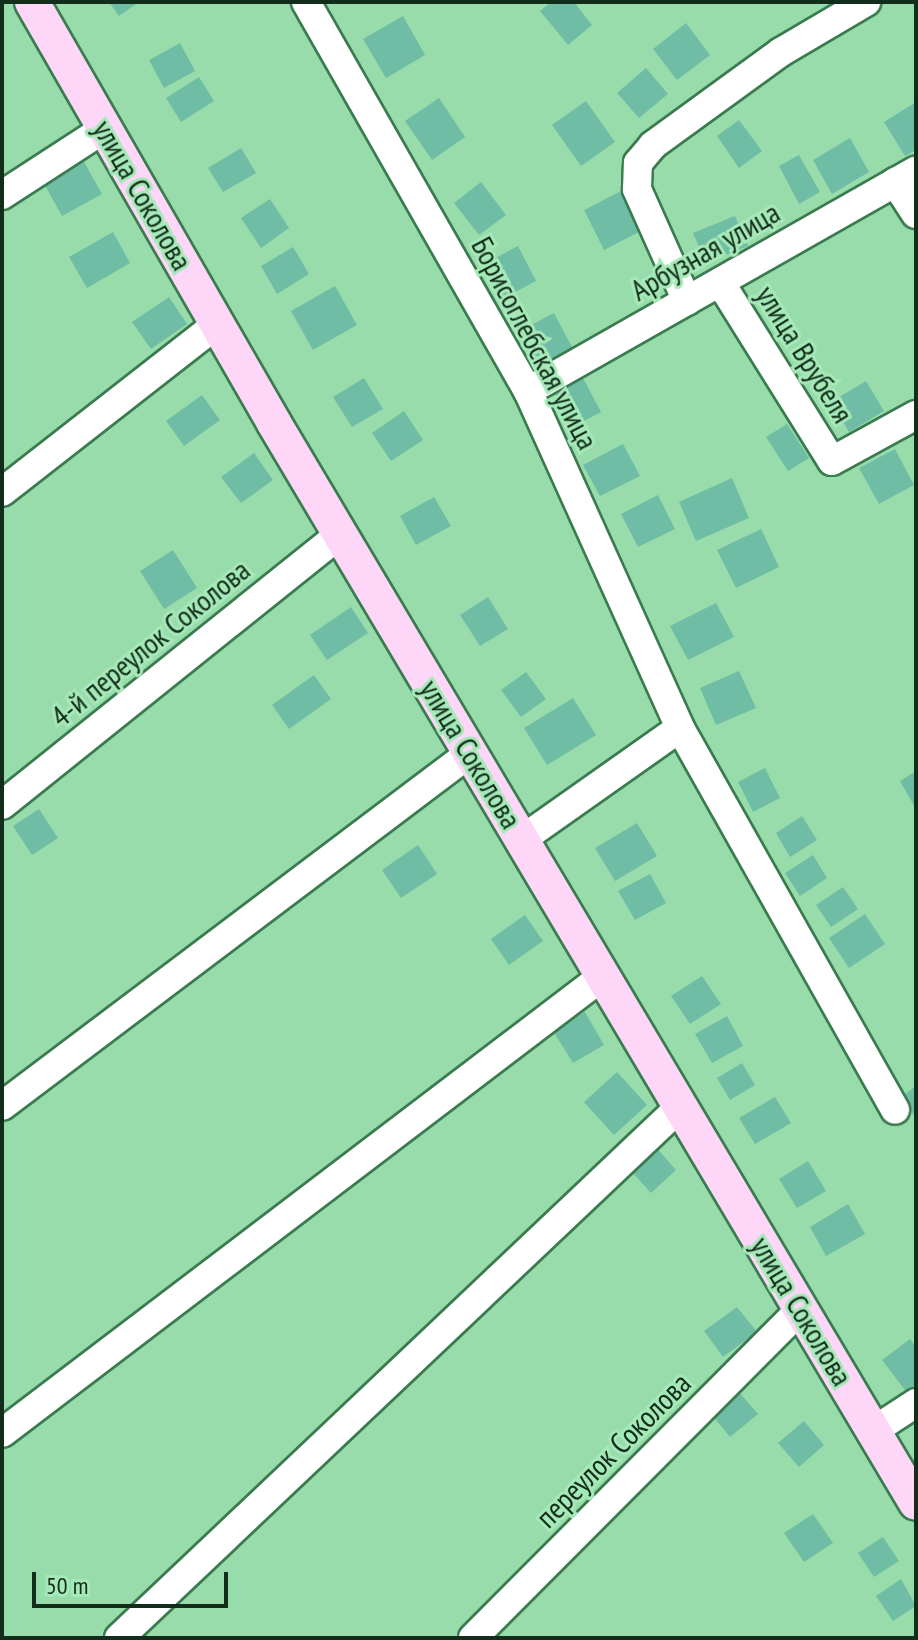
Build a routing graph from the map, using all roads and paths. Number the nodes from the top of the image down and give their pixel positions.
1 (32, 2) edge
2 (306, 2) edge
3 (866, 2) edge
4 (105, 128) junction
5 (906, 176) edge
6 (2, 195) edge
7 (916, 214) edge
8 (720, 282) junction
9 (687, 301) junction
10 (217, 324) junction
11 (528, 391) junction
12 (916, 415) edge
13 (2, 492) edge
14 (340, 534) junction
15 (680, 728) junction
16 (470, 753) junction
17 (2, 805) edge
18 (521, 840) junction
19 (603, 976) junction
20 (2, 1106) edge
21 (680, 1107) junction
22 (895, 1110) dead end
23 (801, 1309) junction
24 (916, 1403) edge
25 (873, 1431) junction
26 (2, 1433) edge
27 (916, 1503) edge
28 (119, 1638) edge
29 (473, 1638) edge

1 - 4 main road, улица Соколова
2 - 11 street, Борисоглебская улица
3 - 9 street
4 - 6 street
4 - 10 main road, улица Соколова
5 - 7 street
5 - 8 street, Арбузная улица
8 - 9 street, Арбузная улица
8 - 12 street, улица Врубеля
9 - 11 street, Арбузная улица
10 - 13 street
10 - 14 main road, улица Соколова
11 - 15 street, Борисоглебская улица
14 - 16 main road, улица Соколова
14 - 17 street, 4-й переулок Соколова
15 - 18 street
15 - 22 street, Борисоглебская улица
16 - 18 main road, улица Соколова
16 - 20 street
18 - 19 main road, улица Соколова
19 - 21 main road, улица Соколова
19 - 26 street
21 - 23 main road, улица Соколова
21 - 28 street
23 - 25 main road, улица Соколова
23 - 29 street, переулок Соколова
24 - 25 street
25 - 27 main road, улица Соколова

